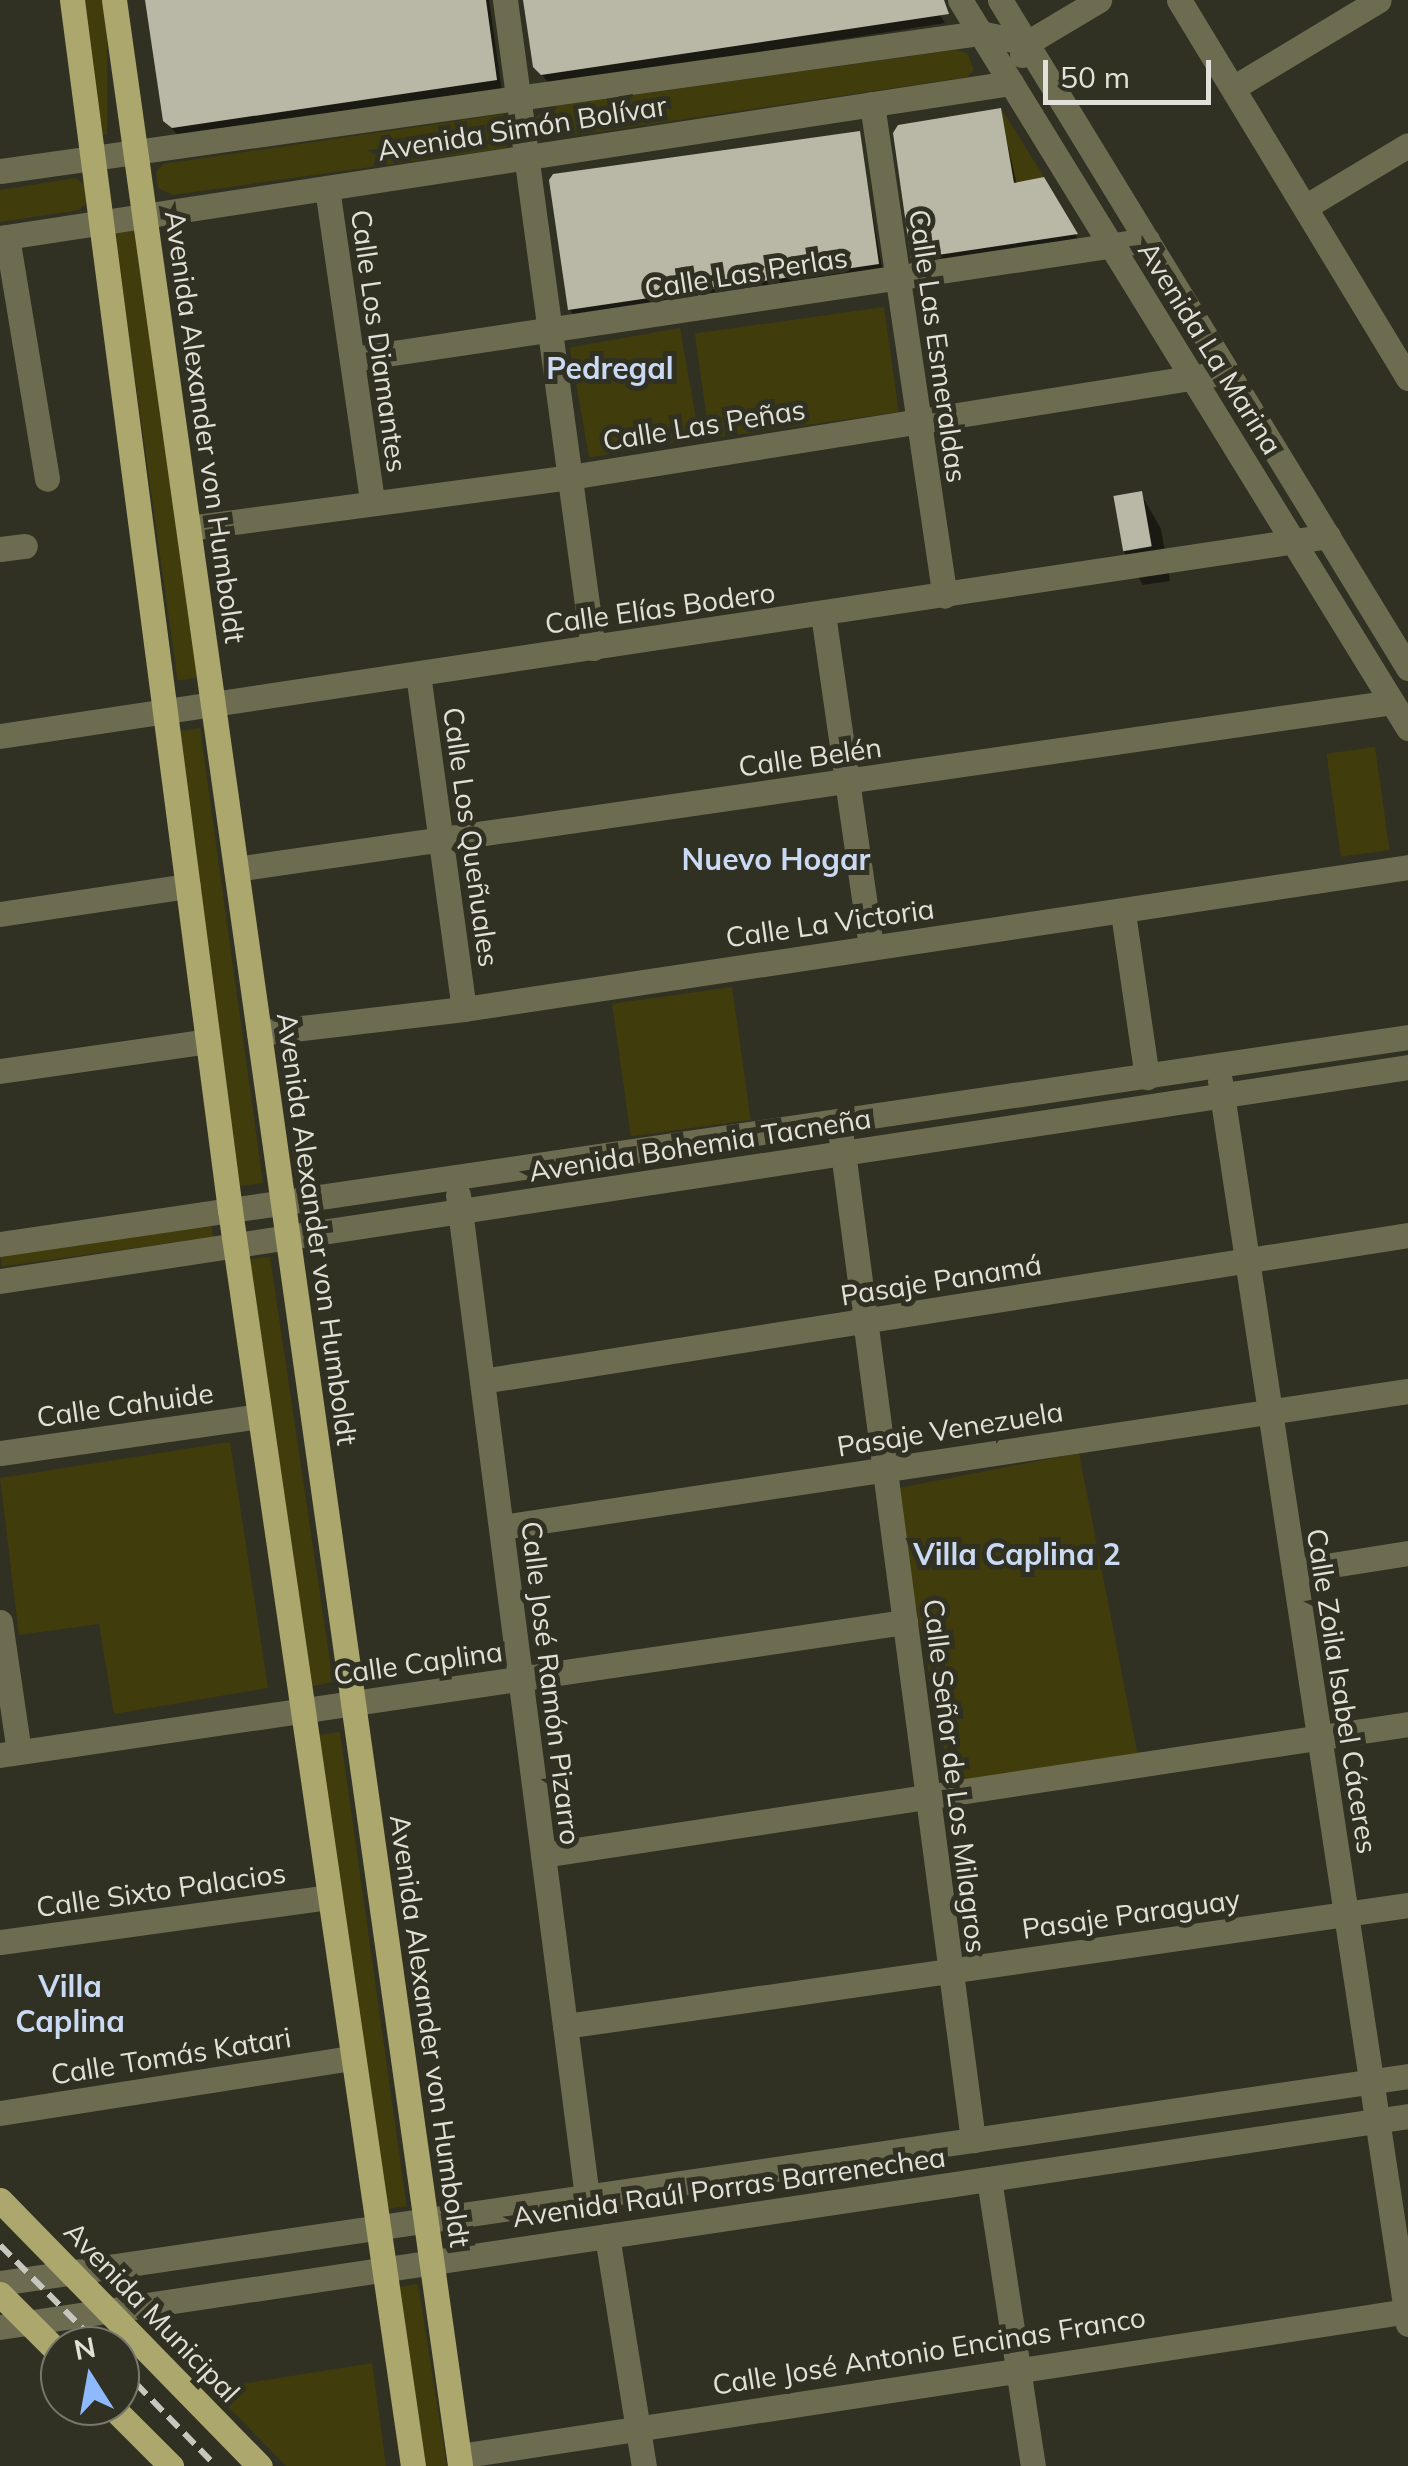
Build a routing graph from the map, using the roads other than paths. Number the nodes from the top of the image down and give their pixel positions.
1 (72, 0) edge
2 (114, 0) edge
3 (506, 0) edge
4 (960, 0) edge
5 (1000, 0) edge
6 (1099, 0) edge
7 (1180, 0) edge
8 (1379, 0) edge
9 (980, 33) junction
10 (1027, 43) junction
11 (1011, 82) junction
12 (1232, 88) junction
13 (520, 97) junction
14 (872, 104) junction
15 (1408, 145) edge
16 (136, 151) junction
17 (94, 157) junction
18 (529, 157) junction
19 (0, 172) edge
20 (328, 188) junction
21 (1304, 207) junction
22 (145, 216) junction
23 (103, 223) junction
24 (3, 238) edge
25 (1147, 240) junction
26 (1111, 245) junction
27 (898, 278) junction
28 (554, 334) junction
29 (353, 360) junction
30 (1227, 372) junction
31 (1193, 378) junction
32 (1408, 378) edge
33 (919, 420) junction
34 (570, 477) junction
35 (47, 478) dead end
36 (372, 502) junction
37 (189, 528) junction
38 (1328, 536) junction
39 (1294, 542) junction
40 (945, 596) junction
41 (823, 614) junction
42 (1400, 638) edge
43 (593, 648) junction
44 (1408, 668) edge
45 (418, 674) junction
46 (1392, 702) junction
47 (213, 705) junction
48 (166, 712) junction
49 (1408, 728) edge
50 (0, 736) edge
51 (848, 782) junction
52 (443, 841) junction
53 (1408, 867) edge
54 (236, 869) junction
55 (188, 886) junction
56 (1122, 912) junction
57 (0, 914) edge
58 (870, 946) junction
59 (464, 1009) junction
60 (259, 1033) junction
61 (1408, 1037) edge
62 (208, 1041) junction
63 (1218, 1066) junction
64 (1408, 1066) edge
65 (0, 1071) edge
66 (1146, 1077) junction
67 (1222, 1096) junction
68 (839, 1122) junction
69 (844, 1154) junction
70 (456, 1178) junction
71 (283, 1203) junction
72 (230, 1210) junction
73 (460, 1212) junction
74 (1408, 1236) edge
75 (288, 1237) junction
76 (0, 1244) edge
77 (235, 1245) junction
78 (1247, 1260) junction
79 (0, 1281) edge
80 (866, 1323) junction
81 (482, 1380) junction
82 (1408, 1391) edge
83 (1270, 1412) junction
84 (259, 1416) junction
85 (0, 1453) edge
86 (885, 1469) junction
87 (501, 1527) junction
88 (1408, 1553) edge
89 (1294, 1571) junction
90 (0, 1622) edge
91 (905, 1622) junction
92 (520, 1678) junction
93 (353, 1703) junction
94 (300, 1710) junction
95 (1408, 1724) edge
96 (1319, 1738) junction
97 (10, 1753) edge
98 (928, 1797) junction
99 (544, 1855) junction
100 (330, 1897) junction
101 (1408, 1905) edge
102 (1346, 1914) junction
103 (0, 1942) edge
104 (950, 1970) junction
105 (565, 2026) junction
106 (352, 2058) junction
107 (1408, 2076) edge
108 (1371, 2082) junction
109 (0, 2113) edge
110 (1408, 2116) edge
111 (1377, 2121) junction
112 (972, 2140) junction
113 (989, 2179) junction
114 (587, 2197) junction
115 (0, 2200) edge
116 (426, 2220) junction
117 (376, 2228) junction
118 (607, 2236) junction
119 (432, 2262) junction
120 (383, 2269) junction
121 (72, 2272) junction
122 (0, 2283) edge
123 (0, 2294) edge
124 (110, 2310) junction
125 (1407, 2315) edge
126 (29, 2323) junction
127 (0, 2326) edge
128 (40, 2334) edge
129 (1018, 2366) junction
130 (131, 2426) edge
131 (637, 2426) junction
132 (460, 2461) edge
133 (170, 2466) edge
134 (260, 2466) edge
135 (413, 2466) edge
136 (644, 2466) edge
137 (1034, 2466) edge

1 - 17 main road
2 - 16 main road, Avenida Alexander von Humboldt
3 - 13 street
4 - 9 street, Avenida La Marina
5 - 10 street, Avenida La Marina
6 - 10 street
7 - 12 street
8 - 12 street
9 - 10 street, Avenida Simón Bolívar
9 - 11 street, Avenida La Marina
9 - 13 street, Avenida Simón Bolívar
10 - 11 street
10 - 25 street, Avenida La Marina
11 - 14 street, Avenida Simón Bolívar
11 - 26 street, Avenida La Marina
12 - 21 street
13 - 16 street, Avenida Simón Bolívar
13 - 18 street
14 - 18 street, Avenida Simón Bolívar
14 - 27 street, Calle Las Esmeraldas
15 - 21 street
16 - 17 street, Avenida Simón Bolívar
16 - 22 main road, Avenida Alexander von Humboldt
17 - 19 street, Avenida Simón Bolívar
17 - 23 main road
18 - 20 street, Avenida Simón Bolívar
18 - 28 street
20 - 22 street, Avenida Simón Bolívar
20 - 29 street, Calle Los Diamantes
21 - 32 street
22 - 23 street, Avenida Simón Bolívar
22 - 37 main road, Avenida Alexander von Humboldt
23 - 24 street, Avenida Simón Bolívar
23 - 48 main road
24 - 35 street
25 - 26 street, Calle Las Perlas
25 - 30 street, Avenida La Marina
26 - 27 street, Calle Las Perlas
26 - 31 street, Avenida La Marina
27 - 28 street, Calle Las Perlas
27 - 33 street, Calle Las Esmeraldas
28 - 29 street, Calle Las Perlas
28 - 34 street
29 - 36 street, Calle Los Diamantes
30 - 31 street, Calle Las Peñas
30 - 38 street, Avenida La Marina
31 - 33 street, Calle Las Peñas
31 - 39 street, Avenida La Marina
33 - 34 street, Calle Las Peñas
33 - 40 street, Calle Las Esmeraldas
34 - 36 street, Calle Las Peñas
34 - 43 street
36 - 37 street, Calle Las Peñas
37 - 47 main road, Avenida Alexander von Humboldt
38 - 39 street, Calle Elías Bodero
38 - 42 street, Avenida La Marina
39 - 40 street, Calle Elías Bodero
39 - 46 street, Avenida La Marina
40 - 41 street, Calle Elías Bodero
41 - 43 street, Calle Elías Bodero
41 - 51 street
42 - 44 street, Avenida La Marina
43 - 45 street, Calle Elías Bodero
45 - 47 street, Calle Elías Bodero
45 - 52 street, Calle Los Queñuales
46 - 49 street, Avenida La Marina
46 - 51 street, Calle Belén
47 - 48 street, Calle Elías Bodero
47 - 54 main road, Avenida Alexander von Humboldt
48 - 50 street, Calle Elías Bodero
48 - 55 main road
51 - 52 street, Calle Belén
51 - 58 street
52 - 54 street, Calle Belén
52 - 59 street, Calle Los Queñuales
53 - 56 street, Calle La Victoria
54 - 60 main road, Avenida Alexander von Humboldt
55 - 57 street
55 - 62 main road
56 - 58 street, Calle La Victoria
56 - 66 street
58 - 59 street, Calle La Victoria
59 - 60 street, Calle La Victoria
60 - 71 main road, Avenida Alexander von Humboldt
61 - 63 street, Avenida Bohemia Tacneña
62 - 65 street
62 - 72 main road
63 - 66 street, Avenida Bohemia Tacneña
63 - 67 street, Calle Zoila Isabel Cáceres
64 - 67 street, Avenida Bohemia Tacneña
66 - 68 street, Avenida Bohemia Tacneña
67 - 69 street, Avenida Bohemia Tacneña
67 - 78 street, Calle Zoila Isabel Cáceres
68 - 69 street, Calle Señor de Los Milagros
68 - 70 street, Avenida Bohemia Tacneña
69 - 73 street, Avenida Bohemia Tacneña
69 - 80 street, Calle Señor de Los Milagros
70 - 71 street, Avenida Bohemia Tacneña
70 - 73 street, Calle José Ramón Pizarro
71 - 72 street, Avenida Bohemia Tacneña
71 - 75 main road, Avenida Alexander von Humboldt
72 - 76 street, Avenida Bohemia Tacneña
72 - 77 main road
73 - 75 street, Avenida Bohemia Tacneña
73 - 81 street, Calle José Ramón Pizarro
74 - 78 street, Pasaje Panamá
75 - 77 street, Avenida Bohemia Tacneña
75 - 93 main road, Avenida Alexander von Humboldt
77 - 79 street, Avenida Bohemia Tacneña
77 - 84 main road
78 - 80 street, Pasaje Panamá
78 - 83 street, Calle Zoila Isabel Cáceres
80 - 81 street, Pasaje Panamá
80 - 86 street, Calle Señor de Los Milagros
81 - 87 street, Calle José Ramón Pizarro
82 - 83 street, Pasaje Venezuela
83 - 86 street, Pasaje Venezuela
83 - 89 street, Calle Zoila Isabel Cáceres
84 - 85 street, Calle Cahuide
84 - 94 main road
86 - 87 street, Pasaje Venezuela
86 - 91 street, Calle Señor de Los Milagros
87 - 92 street, Calle José Ramón Pizarro
88 - 89 street
89 - 96 street, Calle Zoila Isabel Cáceres
90 - 97 street
91 - 92 street, Calle Caplina
91 - 98 street, Calle Señor de Los Milagros
92 - 93 street, Calle Caplina
92 - 99 street, Calle José Ramón Pizarro
93 - 94 street, Calle Caplina
93 - 116 main road, Avenida Alexander von Humboldt
94 - 97 street, Calle Caplina
94 - 100 main road
95 - 96 street
96 - 98 street
96 - 102 street, Calle Zoila Isabel Cáceres
98 - 99 street
98 - 104 street, Calle Señor de Los Milagros
99 - 105 street, Calle José Ramón Pizarro
100 - 103 street, Calle Sixto Palacios
100 - 106 main road
101 - 102 street, Pasaje Paraguay
102 - 104 street, Pasaje Paraguay
102 - 108 street, Calle Zoila Isabel Cáceres
104 - 105 street, Pasaje Paraguay
104 - 112 street, Calle Señor de Los Milagros
105 - 114 street, Calle José Ramón Pizarro
106 - 109 street, Calle Tomás Katari
106 - 117 main road
107 - 108 street, Avenida Raúl Porras Barrenechea
108 - 111 street, Calle Zoila Isabel Cáceres
108 - 112 street, Avenida Raúl Porras Barrenechea
110 - 111 street, Avenida Raúl Porras Barrenechea
111 - 113 street, Avenida Raúl Porras Barrenechea
111 - 125 street, Calle Zoila Isabel Cáceres
112 - 114 street, Avenida Raúl Porras Barrenechea
113 - 118 street, Avenida Raúl Porras Barrenechea
113 - 129 street
114 - 116 street, Avenida Raúl Porras Barrenechea
115 - 121 main road, Avenida Municipal
116 - 117 street, Avenida Raúl Porras Barrenechea
116 - 119 main road, Avenida Alexander von Humboldt
117 - 120 main road
117 - 121 street, Avenida Raúl Porras Barrenechea
118 - 119 street, Avenida Raúl Porras Barrenechea
118 - 131 street
119 - 120 street, Avenida Raúl Porras Barrenechea
119 - 132 main road, Avenida Alexander von Humboldt
120 - 124 street, Avenida Raúl Porras Barrenechea
120 - 135 main road
121 - 122 street, Avenida Raúl Porras Barrenechea
121 - 124 main road, Avenida Municipal
123 - 126 main road
124 - 126 street, Avenida Raúl Porras Barrenechea
124 - 134 main road, Avenida Municipal
125 - 129 street, Calle José Antonio Encinas Franco
126 - 127 street, Avenida Raúl Porras Barrenechea
126 - 128 main road
129 - 131 street, Calle José Antonio Encinas Franco
129 - 137 street
130 - 133 main road
131 - 132 street, Calle José Antonio Encinas Franco
131 - 136 street

